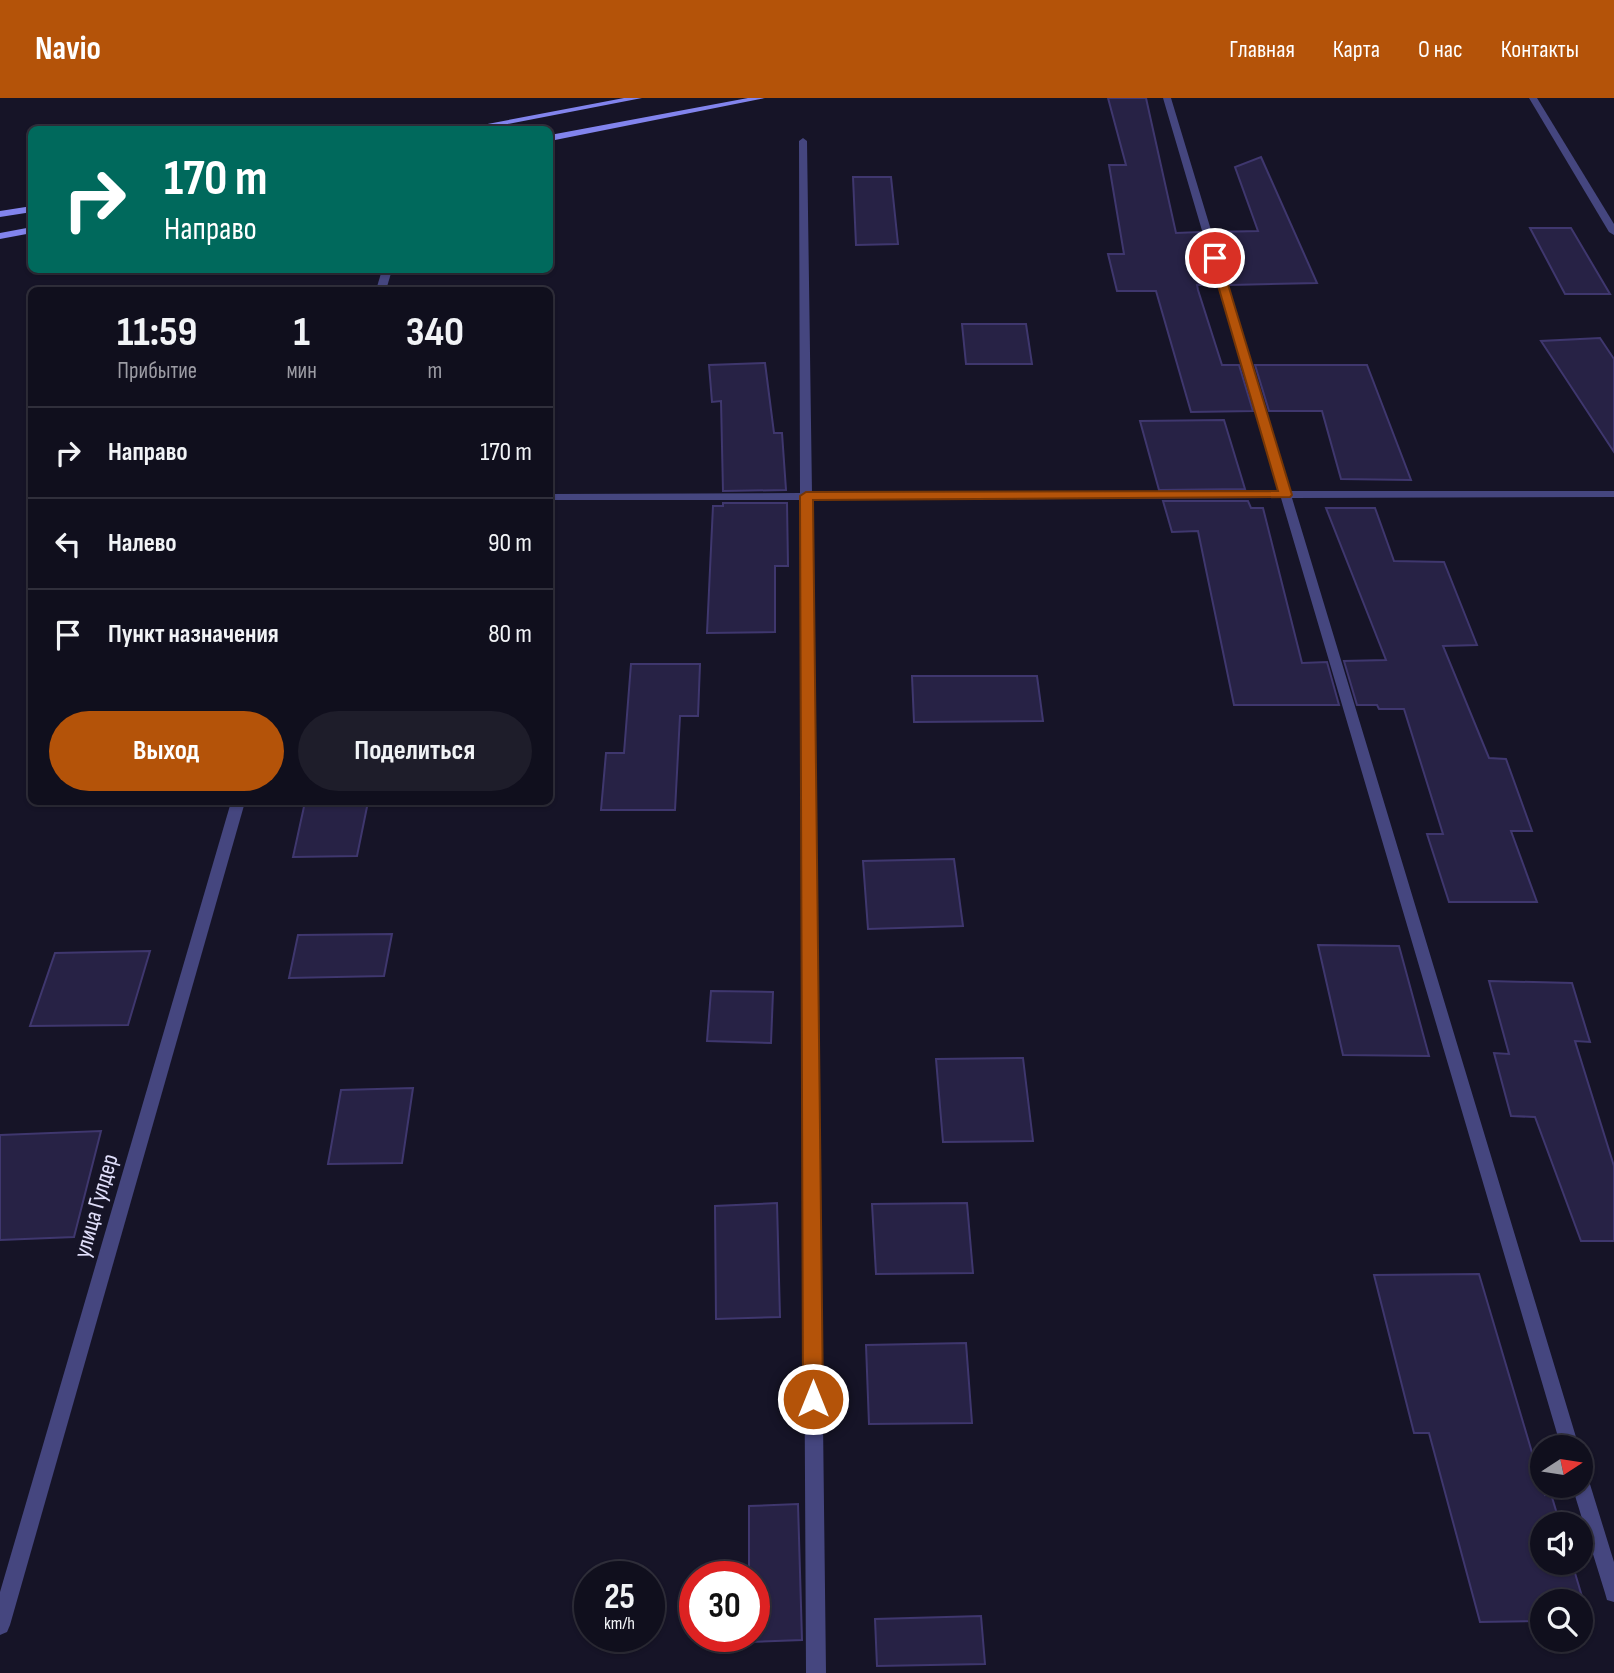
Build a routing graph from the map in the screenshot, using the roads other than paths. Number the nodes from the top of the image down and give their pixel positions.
1 (638, 98) edge
2 (761, 98) edge
3 (1167, 98) edge
4 (1533, 98) edge
5 (482, 126) edge
6 (553, 137) edge
7 (803, 141) dead end
8 (28, 210) edge
9 (0, 215) edge
10 (28, 231) edge
11 (1614, 232) edge
12 (0, 236) edge
13 (1614, 494) edge
14 (1285, 495) junction
15 (806, 496) junction
16 (553, 497) edge
17 (237, 805) edge
18 (1566, 1435) edge
19 (1585, 1498) edge
20 (1614, 1593) edge
21 (0, 1625) edge
22 (816, 1673) edge

1 - 5 main road
2 - 6 main road
3 - 14 street
4 - 11 street
7 - 15 street
8 - 9 main road
10 - 12 main road
13 - 14 street
14 - 15 street
14 - 18 street
15 - 16 street
15 - 22 street
17 - 21 street, улица Гулдер
19 - 20 street

